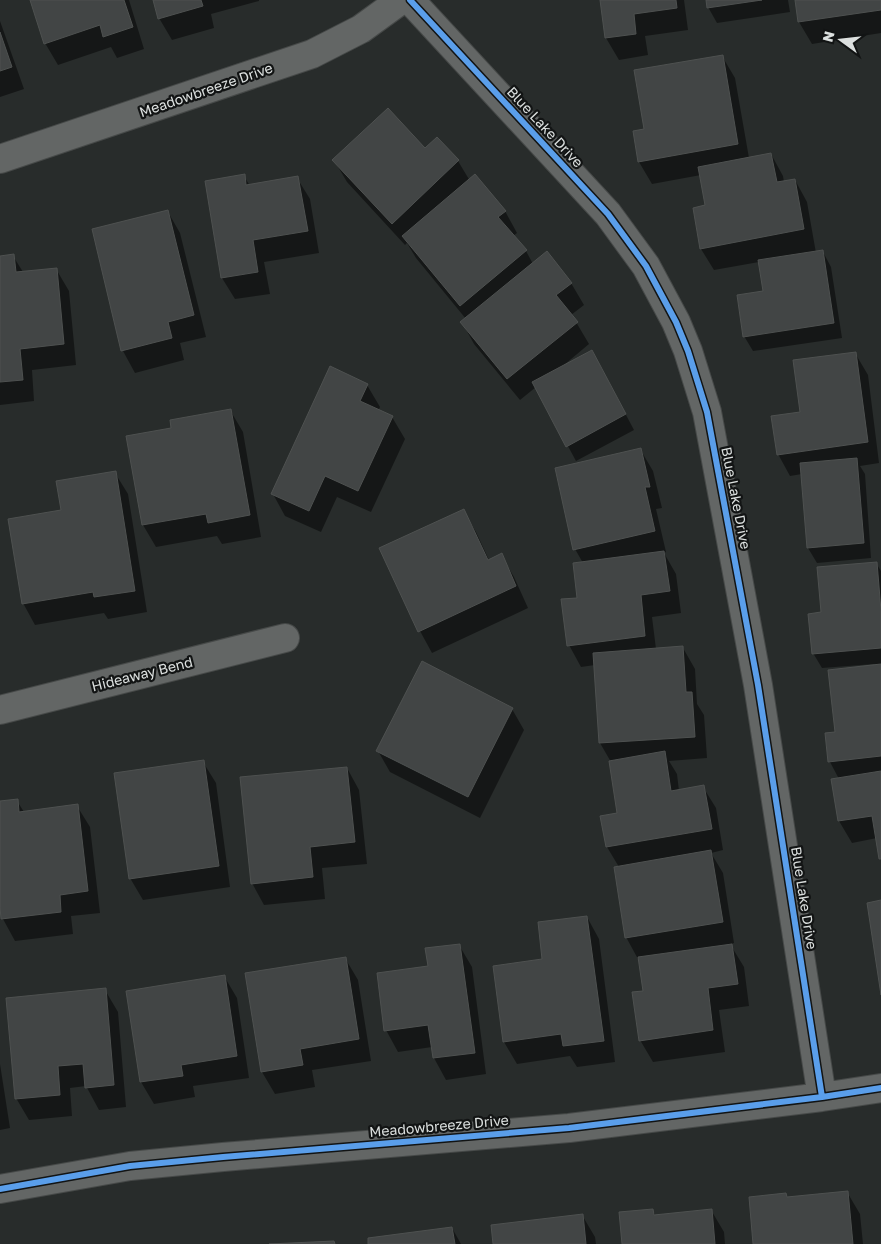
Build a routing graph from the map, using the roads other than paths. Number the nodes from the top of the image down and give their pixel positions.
1 (401, 0) edge
2 (410, 0) edge
3 (0, 159) edge
4 (285, 638) dead end
5 (0, 710) edge
6 (881, 1088) edge
7 (822, 1097) junction
8 (0, 1189) edge

1 - 3 street, Meadowbreeze Drive
2 - 7 street, Blue Lake Drive
4 - 5 street, Hideaway Bend
6 - 7 street, Meadowbreeze Drive
7 - 8 street, Meadowbreeze Drive

